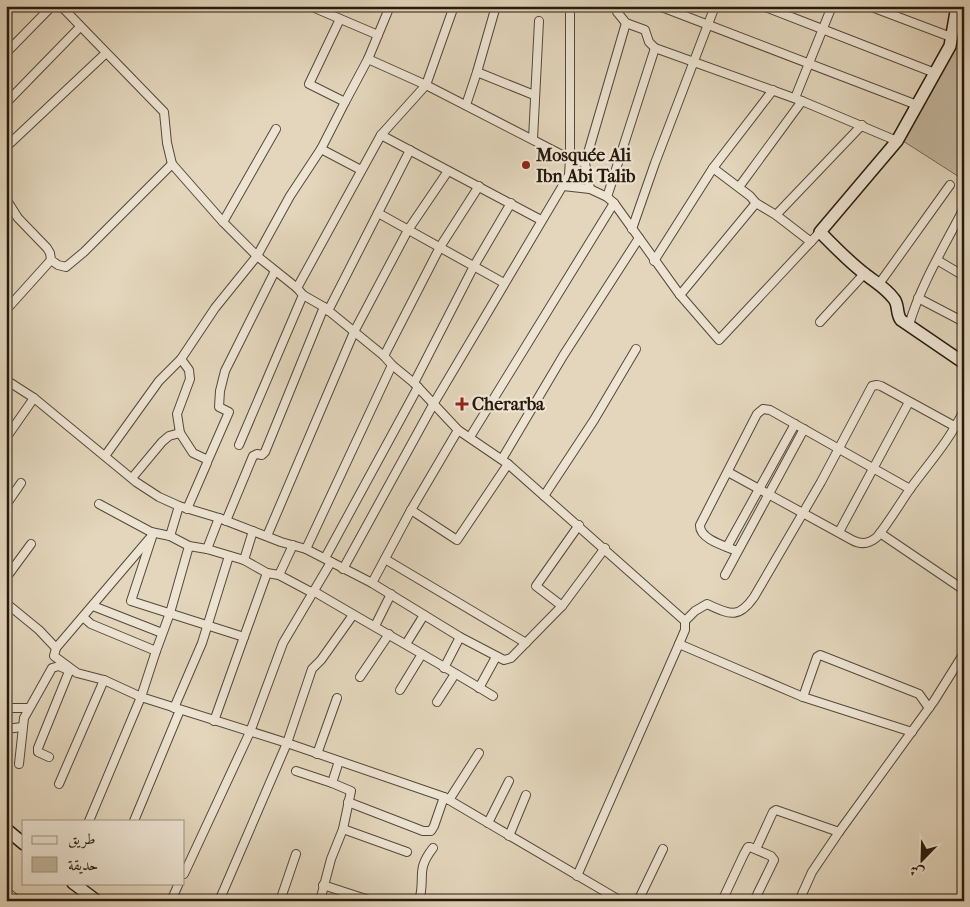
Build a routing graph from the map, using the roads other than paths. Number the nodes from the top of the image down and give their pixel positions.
1 (52, 6) edge
2 (61, 6) edge
3 (310, 6) edge
4 (390, 6) edge
5 (454, 6) edge
6 (496, 6) edge
7 (619, 6) edge
8 (659, 6) edge
9 (715, 6) edge
10 (763, 6) edge
11 (832, 6) edge
12 (869, 6) edge
13 (957, 6) edge
14 (570, 14) dead end
15 (340, 19) junction
16 (539, 20) dead end
17 (626, 22) junction
18 (707, 25) junction
19 (80, 27) junction
20 (823, 29) junction
21 (378, 35) junction
22 (951, 37) junction
23 (655, 48) junction
24 (6, 53) edge
25 (106, 53) junction
26 (368, 59) junction
27 (693, 62) junction
28 (809, 64) junction
29 (477, 72) junction
30 (935, 72) junction
31 (426, 85) junction
32 (773, 90) junction
33 (534, 94) junction
34 (798, 99) junction
35 (345, 102) junction
36 (6, 103) edge
37 (466, 105) junction
38 (917, 105) junction
39 (862, 125) junction
40 (276, 129) dead end
41 (381, 135) junction
42 (533, 140) junction
43 (897, 141) junction
44 (6, 147) edge
45 (321, 149) junction
46 (410, 150) junction
47 (570, 159) junction
48 (585, 163) junction
49 (172, 164) junction
50 (713, 168) junction
51 (361, 170) junction
52 (448, 171) junction
53 (950, 185) dead end
54 (479, 186) junction
55 (563, 186) junction
56 (739, 187) junction
57 (590, 189) junction
58 (607, 197) junction
59 (6, 199) edge
60 (510, 203) junction
61 (614, 203) junction
62 (756, 203) junction
63 (964, 208) edge
64 (378, 213) junction
65 (776, 215) junction
66 (541, 220) junction
67 (223, 222) junction
68 (632, 229) junction
69 (408, 230) junction
70 (820, 232) junction
71 (639, 238) junction
72 (811, 242) junction
73 (440, 247) junction
74 (257, 256) junction
75 (51, 260) junction
76 (937, 260) junction
77 (654, 261) junction
78 (474, 266) junction
79 (275, 271) junction
80 (864, 274) junction
81 (964, 276) edge
82 (504, 283) junction
83 (879, 284) junction
84 (297, 288) junction
85 (303, 295) junction
86 (680, 295) junction
87 (918, 298) junction
88 (326, 309) junction
89 (6, 310) edge
90 (820, 322) dead end
91 (964, 322) edge
92 (909, 326) junction
93 (354, 332) junction
94 (636, 349) dead end
95 (384, 356) junction
96 (181, 359) junction
97 (964, 362) edge
98 (392, 366) junction
99 (6, 380) edge
100 (416, 385) junction
101 (34, 398) junction
102 (909, 402) junction
103 (434, 403) junction
104 (964, 410) edge
105 (795, 424) junction
106 (956, 427) junction
107 (804, 429) junction
108 (458, 430) junction
109 (180, 433) junction
110 (470, 437) junction
111 (6, 438) edge
112 (239, 445) dead end
113 (839, 448) junction
114 (105, 456) junction
115 (505, 462) junction
116 (207, 463) dead end
117 (874, 468) junction
118 (728, 472) junction
119 (132, 478) junction
120 (21, 483) dead end
121 (759, 489) junction
122 (910, 489) junction
123 (768, 494) junction
124 (544, 496) junction
125 (99, 504) dead end
126 (6, 505) edge
127 (184, 507) junction
128 (411, 510) junction
129 (803, 513) junction
130 (222, 519) junction
131 (579, 525) junction
132 (253, 531) junction
133 (839, 532) junction
134 (880, 533) junction
135 (151, 534) junction
136 (170, 536) junction
137 (267, 536) junction
138 (31, 544) dead end
139 (293, 545) junction
140 (189, 546) junction
141 (728, 547) junction
142 (605, 548) junction
143 (207, 549) junction
144 (306, 549) junction
145 (737, 551) junction
146 (229, 556) junction
147 (244, 560) junction
148 (328, 560) junction
149 (385, 560) junction
150 (343, 569) junction
151 (267, 572) junction
152 (280, 575) junction
153 (725, 575) dead end
154 (6, 578) edge
155 (372, 583) junction
156 (964, 590) edge
157 (315, 592) junction
158 (391, 594) junction
159 (6, 603) edge
160 (93, 606) junction
161 (562, 606) junction
162 (170, 613) junction
163 (353, 615) junction
164 (424, 615) junction
165 (83, 617) junction
166 (685, 621) junction
167 (207, 626) junction
168 (375, 626) junction
169 (162, 633) junction
170 (389, 634) junction
171 (244, 637) junction
172 (460, 637) junction
173 (526, 643) junction
174 (406, 644) junction
175 (679, 644) junction
176 (56, 648) junction
177 (156, 651) junction
178 (964, 653) edge
179 (422, 654) junction
180 (496, 657) junction
181 (444, 668) junction
182 (70, 670) junction
183 (455, 674) junction
184 (360, 677) dead end
185 (104, 680) junction
186 (479, 688) junction
187 (400, 690) dead end
188 (140, 696) junction
189 (493, 696) dead end
190 (803, 697) junction
191 (337, 698) dead end
192 (437, 702) dead end
193 (6, 708) edge
194 (28, 708) junction
195 (929, 708) junction
196 (177, 709) junction
197 (214, 720) junction
198 (22, 727) junction
199 (6, 729) edge
200 (250, 732) junction
201 (912, 732) junction
202 (287, 743) junction
203 (318, 754) junction
204 (479, 754) dead end
205 (49, 757) dead end
206 (339, 761) junction
207 (18, 764) dead end
208 (296, 771) dead end
209 (509, 781) dead end
210 (332, 783) junction
211 (59, 784) dead end
212 (526, 795) dead end
213 (446, 798) junction
214 (348, 802) junction
215 (89, 820) edge
216 (134, 820) edge
217 (488, 823) junction
218 (6, 829) edge
219 (343, 829) junction
220 (839, 832) junction
221 (509, 836) junction
222 (22, 842) edge
223 (433, 848) dead end
224 (663, 849) dead end
225 (756, 849) junction
226 (407, 852) dead end
227 (296, 854) dead end
228 (185, 872) edge
229 (577, 876) junction
230 (74, 884) edge
231 (180, 884) edge
232 (323, 885) junction
233 (6, 891) edge
234 (18, 901) edge
235 (97, 901) edge
236 (171, 901) edge
237 (219, 901) edge
238 (280, 901) edge
239 (320, 901) edge
240 (372, 901) edge
241 (420, 901) edge
242 (621, 901) edge
243 (638, 901) edge
244 (722, 901) edge
245 (754, 901) edge
246 (799, 901) edge

1 - 24 street
2 - 19 street
3 - 15 street
4 - 21 street
5 - 31 street
6 - 29 street
7 - 17 street
8 - 18 street
9 - 18 street
10 - 20 street
11 - 20 street
12 - 22 street
13 - 22 street
14 - 47 street
15 - 21 street
15 - 35 street
16 - 33 street
17 - 23 street
17 - 48 street
18 - 27 street
18 - 28 street
19 - 25 street
19 - 36 street
20 - 28 street
20 - 30 street
21 - 26 street
22 - 30 street
23 - 27 street
23 - 58 street
25 - 44 street
25 - 49 street
26 - 31 street
26 - 35 street
27 - 32 street
27 - 68 street
28 - 34 street
28 - 38 street
29 - 33 street
29 - 37 street
30 - 38 street
31 - 37 street
31 - 41 street
32 - 34 street
32 - 50 street
33 - 42 street
34 - 39 street
34 - 56 street
35 - 45 street
37 - 42 street
38 - 43 street
39 - 43 street
39 - 65 street
40 - 67 street
41 - 46 street
41 - 51 street
42 - 47 street
43 - 70 street
45 - 51 street
45 - 74 street
46 - 52 street
46 - 64 street
47 - 48 street
47 - 55 street
48 - 57 street
49 - 67 street
49 - 75 street
50 - 56 street
50 - 77 street
51 - 84 street
52 - 54 street
52 - 69 street
53 - 83 street
54 - 60 street
54 - 73 street
55 - 57 street
55 - 66 street
56 - 62 street
57 - 58 street
58 - 61 street
59 - 75 street
60 - 66 street
60 - 78 street
61 - 68 street
61 - 110 street
62 - 65 street
62 - 86 street
63 - 76 street
64 - 69 street
64 - 88 street
65 - 72 street
66 - 82 street
67 - 74 street
68 - 71 street
69 - 73 street
69 - 93 street
70 - 72 street
70 - 80 street
71 - 77 street
71 - 115 street
72 - 86 street
73 - 78 street
73 - 95 street
74 - 79 street
74 - 96 street
75 - 89 street
76 - 81 street
76 - 87 street
77 - 86 street
78 - 82 street
78 - 100 street
79 - 84 street
79 - 109 street
80 - 83 street
80 - 90 street
82 - 103 street
83 - 92 street
84 - 85 street
85 - 88 street
85 - 112 street
87 - 91 street
87 - 92 street
88 - 93 street
88 - 130 street
92 - 97 street
93 - 95 street
93 - 137 street
94 - 124 street
95 - 98 street
96 - 109 street
96 - 114 street
98 - 100 street
98 - 144 street
99 - 101 street
100 - 103 street
100 - 148 street
101 - 111 street
101 - 114 street
102 - 106 street
102 - 113 street
102 - 117 street
103 - 108 street
103 - 150 street
104 - 106 street
105 - 107 street
105 - 118 street
105 - 121 street
106 - 122 street
107 - 113 street
107 - 123 street
108 - 110 street
108 - 128 street
109 - 119 street
110 - 115 street
113 - 117 street
113 - 129 street
114 - 119 street
115 - 124 street
115 - 128 street
116 - 127 street
117 - 122 street
117 - 133 street
118 - 121 street
118 - 141 street
119 - 127 street
120 - 126 street
121 - 123 street
121 - 141 street
122 - 134 street
123 - 129 street
123 - 145 street
124 - 131 street
125 - 135 street
127 - 130 street
127 - 136 street
128 - 149 street
129 - 133 street
129 - 166 street
130 - 132 street
130 - 143 street
131 - 142 street
131 - 161 street
132 - 137 street
132 - 147 street
133 - 134 street
134 - 156 street
135 - 136 street
135 - 160 street
135 - 162 street
136 - 140 street
137 - 139 street
138 - 154 street
139 - 144 street
139 - 152 street
140 - 143 street
140 - 162 street
141 - 145 street
142 - 161 street
142 - 166 street
143 - 146 street
144 - 148 street
145 - 153 street
146 - 147 street
146 - 167 street
147 - 151 street
148 - 150 street
148 - 157 street
149 - 155 street
149 - 173 street
150 - 155 street
151 - 152 street
151 - 171 street
152 - 157 street
155 - 158 street
157 - 163 street
157 - 200 street
158 - 164 street
158 - 168 street
159 - 176 street
160 - 165 street
160 - 169 street
161 - 173 street
162 - 167 street
162 - 169 street
163 - 168 street
163 - 202 street
164 - 172 street
164 - 174 street
165 - 176 street
165 - 177 street
166 - 175 street
167 - 171 street
167 - 196 street
168 - 170 street
169 - 177 street
170 - 174 street
170 - 184 street
171 - 197 street
172 - 180 street
172 - 181 street
173 - 180 street
174 - 179 street
175 - 190 street
175 - 229 street
176 - 182 street
177 - 188 street
178 - 195 street
179 - 181 street
179 - 187 street
180 - 186 street
181 - 183 street
182 - 185 street
182 - 194 street
182 - 205 street
183 - 186 street
183 - 192 street
185 - 188 street
185 - 211 street
186 - 189 street
188 - 196 street
188 - 215 street
190 - 195 street
190 - 201 street
191 - 203 street
193 - 194 street
194 - 198 street
195 - 201 street
196 - 197 street
196 - 216 street
197 - 200 street
198 - 199 street
198 - 207 street
200 - 202 street
200 - 228 street
201 - 220 street
202 - 203 street
202 - 237 street
203 - 206 street
204 - 213 street
206 - 210 street
206 - 213 street
208 - 210 street
209 - 217 street
210 - 214 street
212 - 221 street
213 - 214 street
213 - 217 street
214 - 219 street
217 - 221 street
218 - 222 street
219 - 226 street
219 - 232 street
220 - 225 street
220 - 246 street
221 - 229 street
223 - 241 street
224 - 243 street
225 - 244 street
225 - 245 street
227 - 238 street
229 - 242 street
230 - 235 street
231 - 236 street
232 - 239 street
232 - 240 street
233 - 234 street

